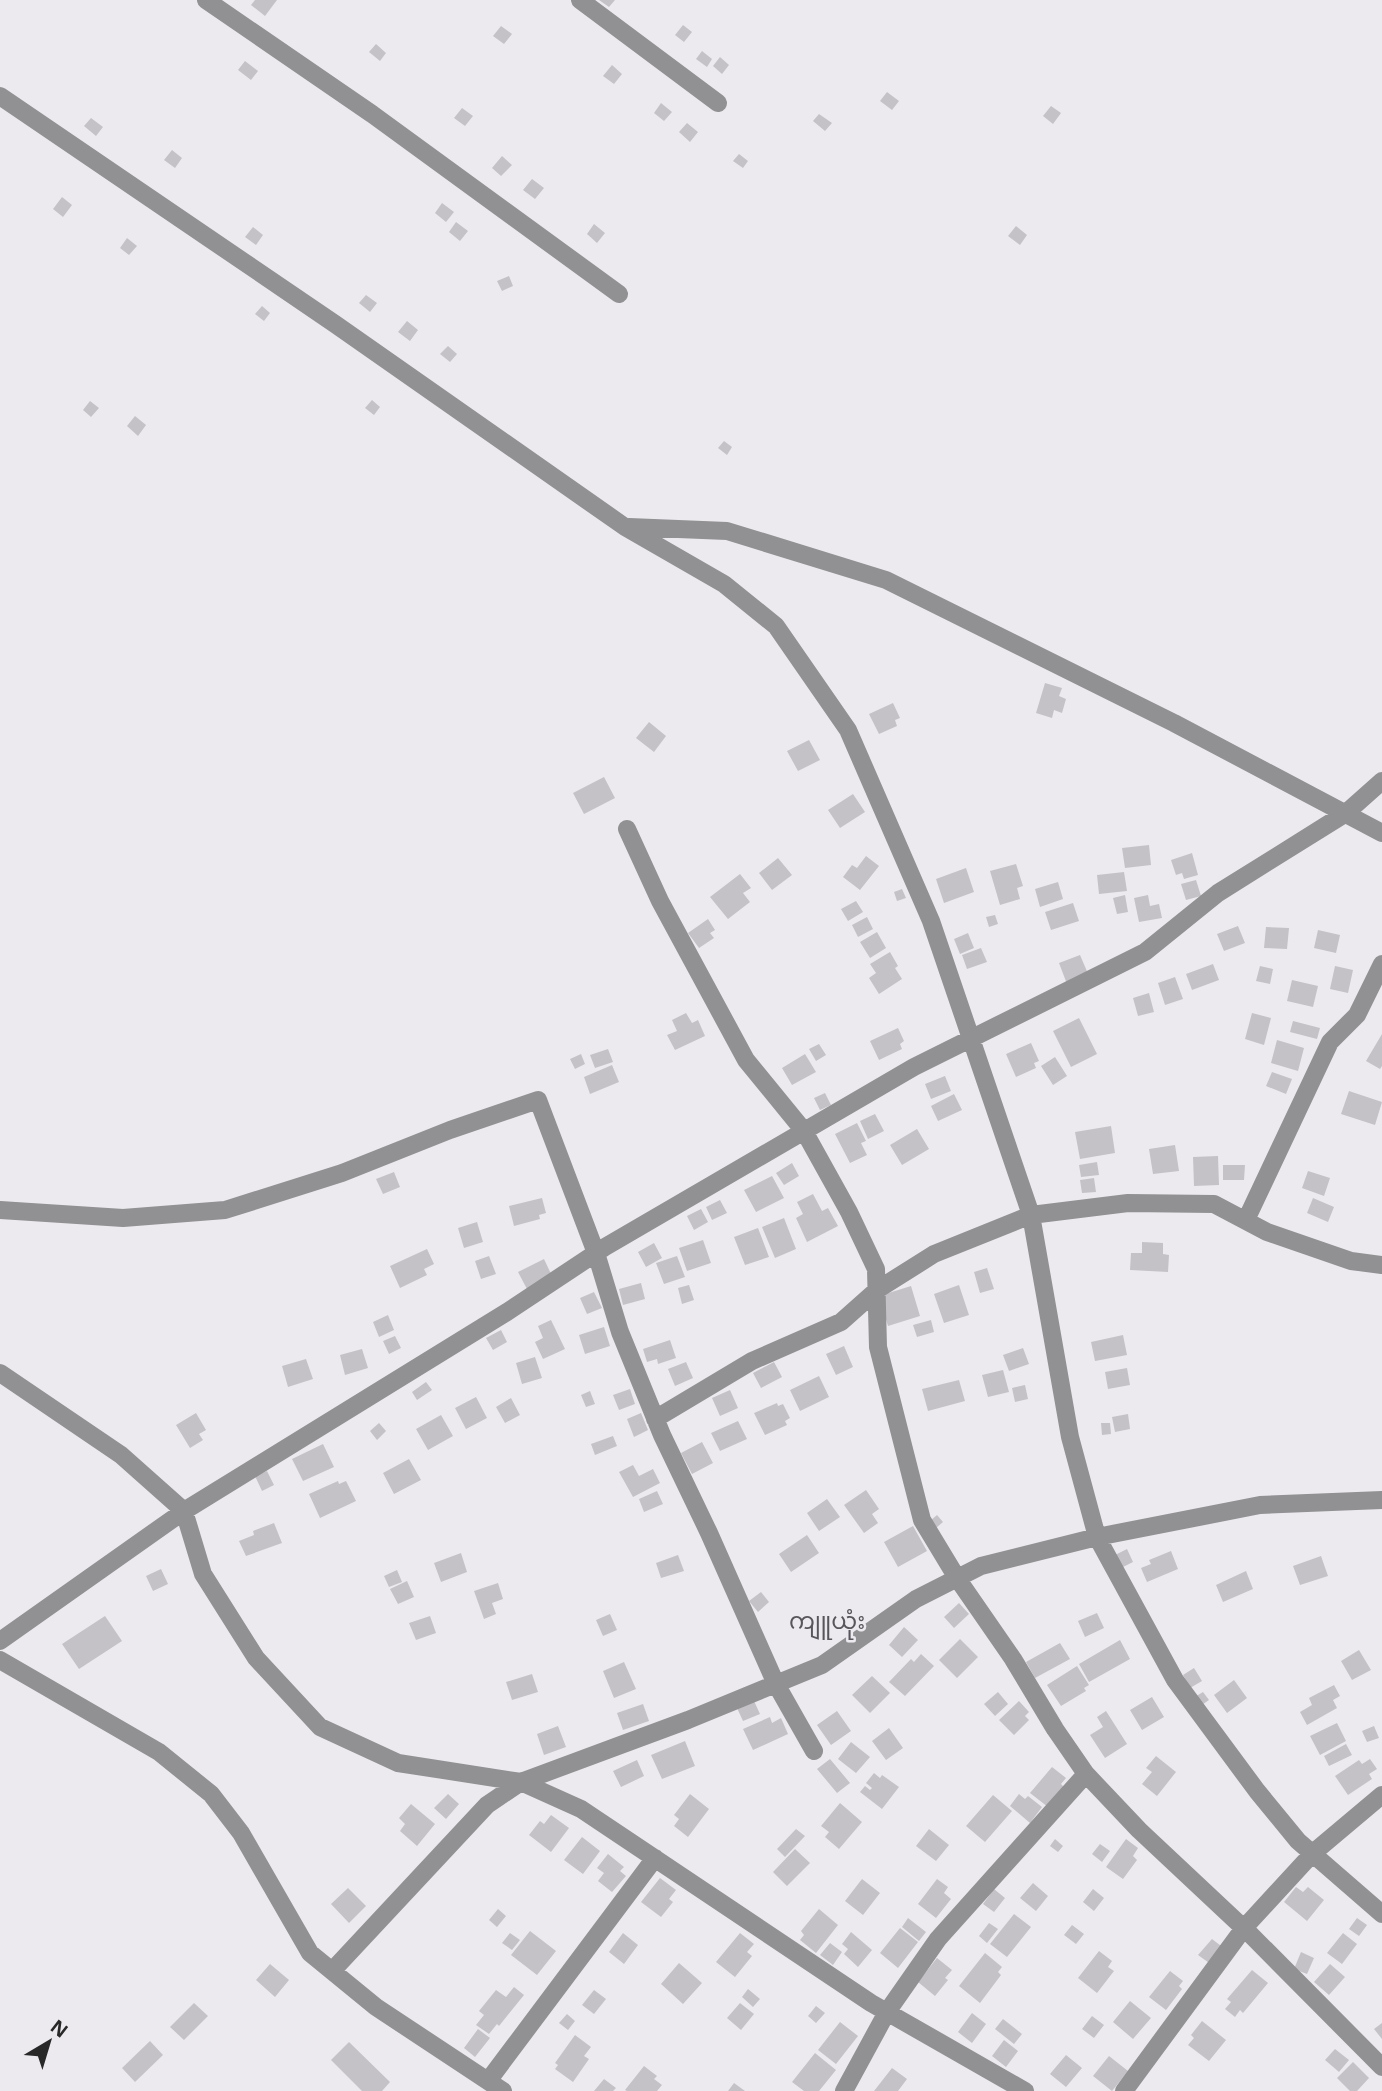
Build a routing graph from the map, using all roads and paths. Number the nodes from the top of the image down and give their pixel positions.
1 (206, 0) edge
2 (580, 0) edge
3 (0, 96) edge
4 (718, 103) dead end
5 (619, 293) dead end
6 (625, 527) junction
7 (1382, 781) edge
8 (1346, 813) junction
9 (627, 829) dead end
10 (1382, 833) edge
11 (1382, 964) edge
12 (971, 1039) junction
13 (804, 1131) junction
14 (0, 1210) edge
15 (1031, 1215) junction
16 (1246, 1220) junction
17 (596, 1253) junction
18 (1382, 1265) edge
19 (877, 1290) junction
20 (0, 1373) edge
21 (655, 1419) junction
22 (1382, 1500) edge
23 (184, 1511) junction
24 (1097, 1537) junction
25 (957, 1578) junction
26 (0, 1641) edge
27 (0, 1660) edge
28 (776, 1684) junction
29 (814, 1751) dead end
30 (1086, 1774) junction
31 (521, 1782) junction
32 (1382, 1795) edge
33 (1312, 1853) junction
34 (655, 1858) junction
35 (1382, 1914) edge
36 (1244, 1928) junction
37 (332, 1971) junction
38 (887, 2012) junction
39 (1382, 2067) edge
40 (488, 2081) junction
41 (503, 2091) edge
42 (844, 2091) edge
43 (1025, 2091) edge
44 (1124, 2091) edge

1 - 5 street
2 - 4 street
3 - 6 street
6 - 8 street
6 - 12 street
7 - 8 street
8 - 10 street
8 - 12 street
9 - 13 street
11 - 16 street
12 - 13 street
12 - 15 street
13 - 17 street
13 - 19 street
14 - 17 street
15 - 16 street
15 - 19 street
15 - 24 street
16 - 18 street
17 - 21 street
17 - 23 street
19 - 21 street
19 - 25 street
20 - 23 street
21 - 28 street
22 - 24 street
23 - 26 street
23 - 31 street
24 - 25 street
24 - 33 street
25 - 28 street
25 - 30 street
27 - 37 street
28 - 29 street
28 - 31 street
30 - 36 street
30 - 38 street
31 - 34 street
31 - 37 street
32 - 33 street
33 - 35 street
33 - 36 street
34 - 38 street
34 - 40 street
36 - 39 street
36 - 44 street
37 - 40 street
38 - 42 street
38 - 43 street
40 - 41 street

